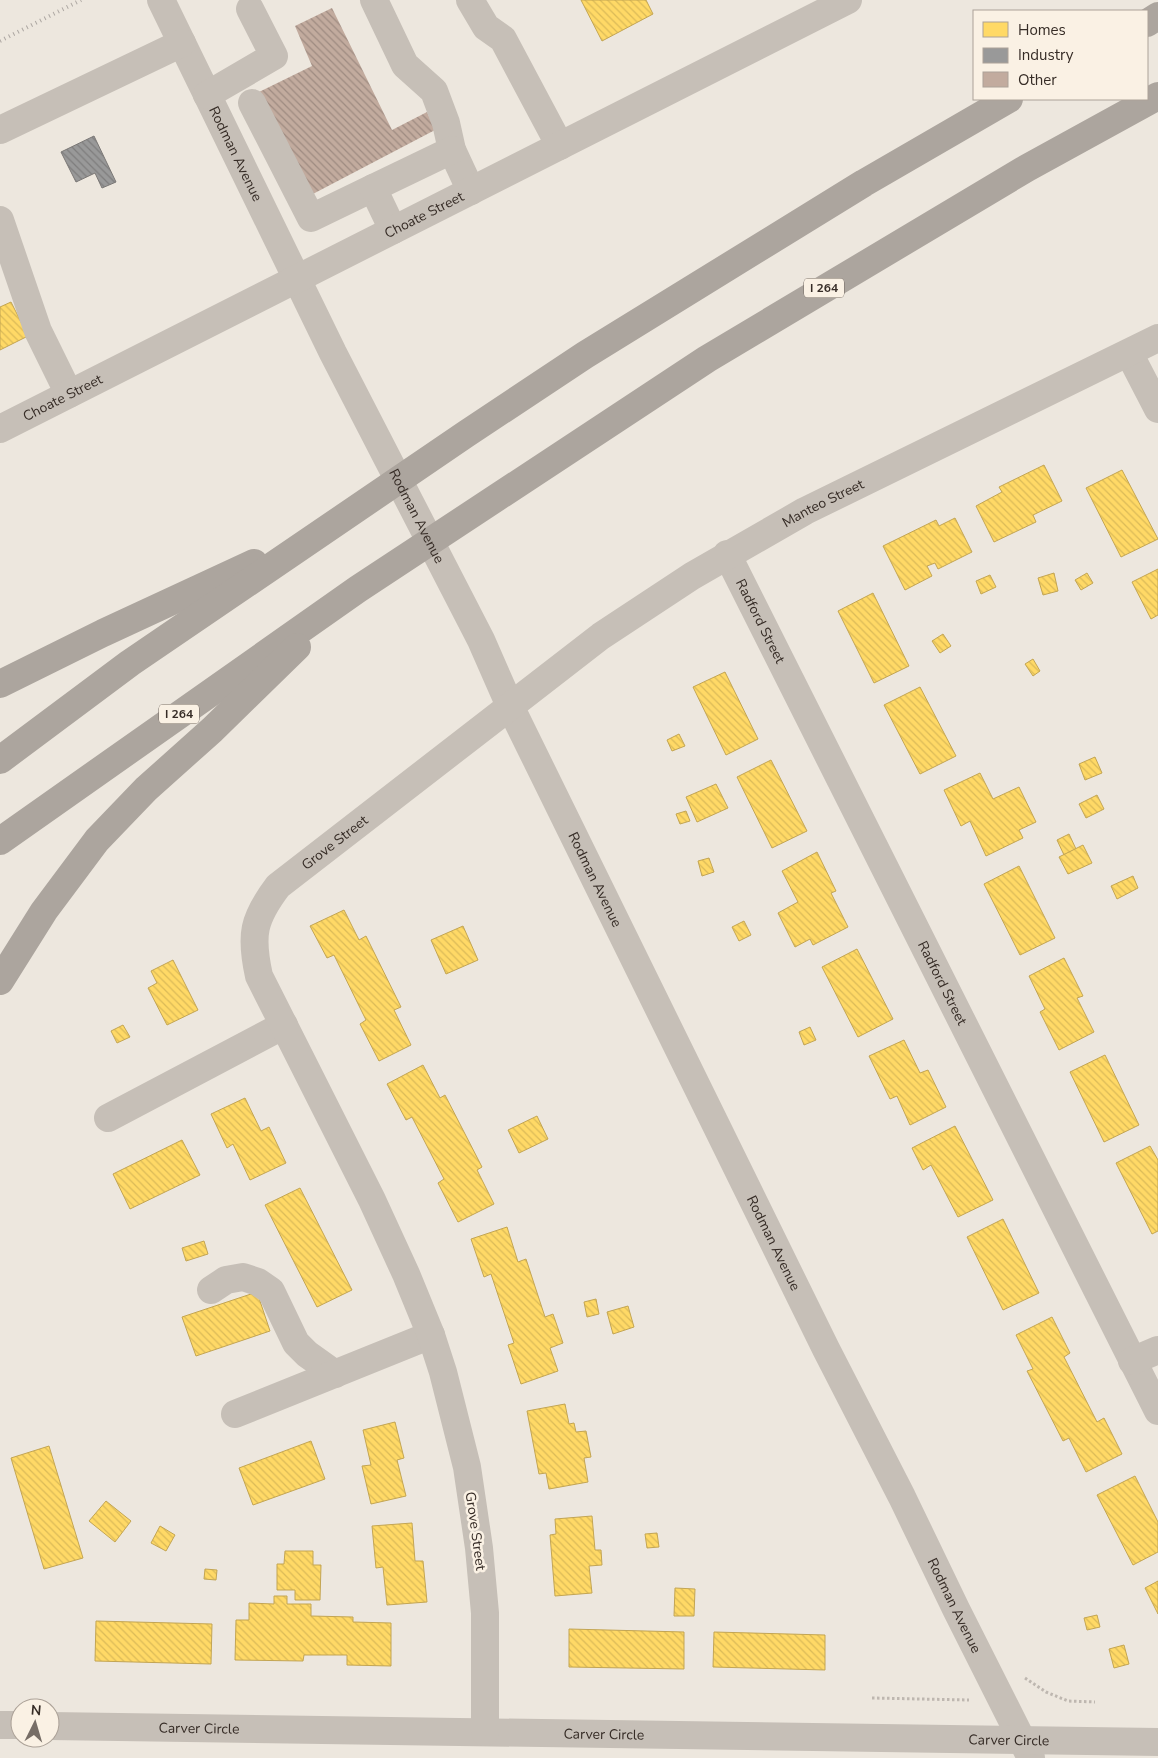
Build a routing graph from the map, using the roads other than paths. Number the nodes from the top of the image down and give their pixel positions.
1 (161, 0) edge
2 (374, 0) edge
3 (470, 0) edge
4 (848, 0) edge
5 (250, 9) dead end
6 (182, 43) junction
7 (207, 95) junction
8 (1158, 96) edge
9 (1007, 100) edge
10 (252, 103) dead end
11 (0, 130) edge
12 (560, 146) junction
13 (452, 150) junction
14 (373, 188) junction
15 (471, 191) junction
16 (0, 220) edge
17 (393, 230) junction
18 (298, 279) junction
19 (1158, 338) edge
20 (1129, 353) junction
21 (69, 394) junction
22 (1158, 409) edge
23 (0, 429) edge
24 (326, 530) junction
25 (727, 554) junction
26 (358, 589) junction
27 (0, 684) edge
28 (510, 706) junction
29 (0, 760) edge
30 (0, 841) edge
31 (0, 981) edge
32 (284, 1025) junction
33 (108, 1118) dead end
34 (211, 1290) dead end
35 (431, 1335) junction
36 (1158, 1350) edge
37 (1132, 1361) junction
38 (335, 1374) junction
39 (1158, 1410) edge
40 (235, 1414) dead end
41 (60, 1726) edge
42 (485, 1732) junction
43 (1158, 1742) edge
44 (1026, 1749) edge

1 - 6 street, Rodman Avenue
2 - 13 street
3 - 12 street
4 - 12 street, Choate Street
5 - 7 street
6 - 7 street, Rodman Avenue
6 - 11 street
7 - 18 street, Rodman Avenue
8 - 26 highway, I 264
9 - 24 highway
10 - 14 street
12 - 15 street, Choate Street
13 - 14 street
13 - 15 street
14 - 17 street
15 - 17 street, Choate Street
16 - 21 street
17 - 18 street, Choate Street
18 - 21 street, Choate Street
18 - 28 street, Rodman Avenue
19 - 20 street, Manteo Street
20 - 22 street
20 - 25 street, Manteo Street
21 - 23 street, Choate Street
24 - 27 highway
24 - 29 highway
25 - 28 street, Manteo Street
25 - 37 street, Radford Street
26 - 30 highway, I 264
26 - 31 highway
28 - 32 street, Grove Street
28 - 44 street, Rodman Avenue
32 - 33 street
32 - 35 street, Grove Street
34 - 38 street
35 - 38 street
35 - 42 street, Grove Street
36 - 37 street
37 - 39 street, Radford Street
38 - 40 street
41 - 42 street, Carver Circle
42 - 44 street, Carver Circle
43 - 44 street, Carver Circle

